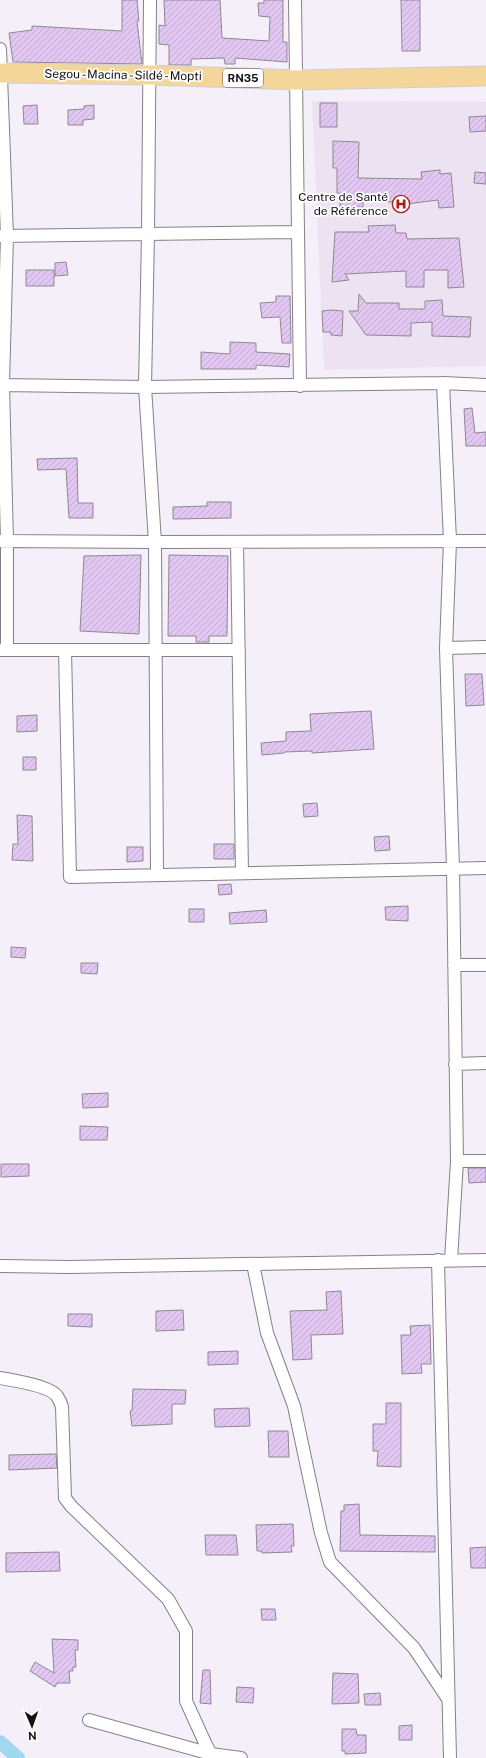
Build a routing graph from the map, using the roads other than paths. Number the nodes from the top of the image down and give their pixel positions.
1 (150, 0) edge
2 (295, 0) edge
3 (0, 49) edge
4 (1, 74) edge
5 (149, 75) junction
6 (486, 76) edge
7 (296, 80) junction
8 (297, 232) junction
9 (148, 234) junction
10 (4, 236) edge
11 (443, 383) junction
12 (1, 385) edge
13 (486, 385) edge
14 (300, 386) junction
15 (145, 387) junction
16 (3, 541) edge
17 (486, 541) edge
18 (155, 542) junction
19 (238, 542) junction
20 (450, 542) junction
21 (446, 648) junction
22 (486, 648) edge
23 (4, 650) edge
24 (65, 650) junction
25 (156, 650) junction
26 (239, 650) junction
27 (453, 868) junction
28 (486, 868) edge
29 (242, 873) junction
30 (157, 875) junction
31 (454, 965) junction
32 (486, 965) edge
33 (455, 1064) junction
34 (486, 1064) edge
35 (457, 1161) junction
36 (486, 1161) edge
37 (438, 1260) junction
38 (451, 1260) junction
39 (486, 1260) edge
40 (253, 1264) junction
41 (2, 1266) edge
42 (0, 1378) edge
43 (448, 1699) junction
44 (89, 1720) dead end
45 (212, 1756) edge
46 (241, 1758) edge
47 (450, 1758) edge

1 - 5 street
2 - 7 street
3 - 4 street
4 - 5 main road, Segou - Macina - Sildé - Mopti / RN35
4 - 10 street
5 - 7 main road, Segou - Macina - Sildé - Mopti / RN35
5 - 9 street
6 - 7 main road, Segou - Macina - Sildé - Mopti / RN35
7 - 8 street
8 - 9 street
8 - 14 street
9 - 10 street
9 - 15 street
10 - 12 street
11 - 13 street
11 - 14 street
11 - 20 street
12 - 15 street
12 - 16 street
14 - 15 street
15 - 18 street
16 - 18 street
16 - 23 street
17 - 20 street
18 - 19 street
18 - 25 street
19 - 20 street
19 - 26 street
20 - 21 street
21 - 22 street
21 - 27 street
23 - 24 street
24 - 25 street
24 - 30 street
25 - 26 street
25 - 30 street
26 - 29 street
27 - 28 street
27 - 29 street
27 - 31 street
29 - 30 street
31 - 32 street
31 - 33 street
33 - 34 street
33 - 35 street
35 - 36 street
35 - 38 street
37 - 38 street
37 - 40 street
37 - 43 street
38 - 39 street
40 - 41 street
40 - 43 street
42 - 45 street
43 - 47 street
44 - 45 street
45 - 46 street

